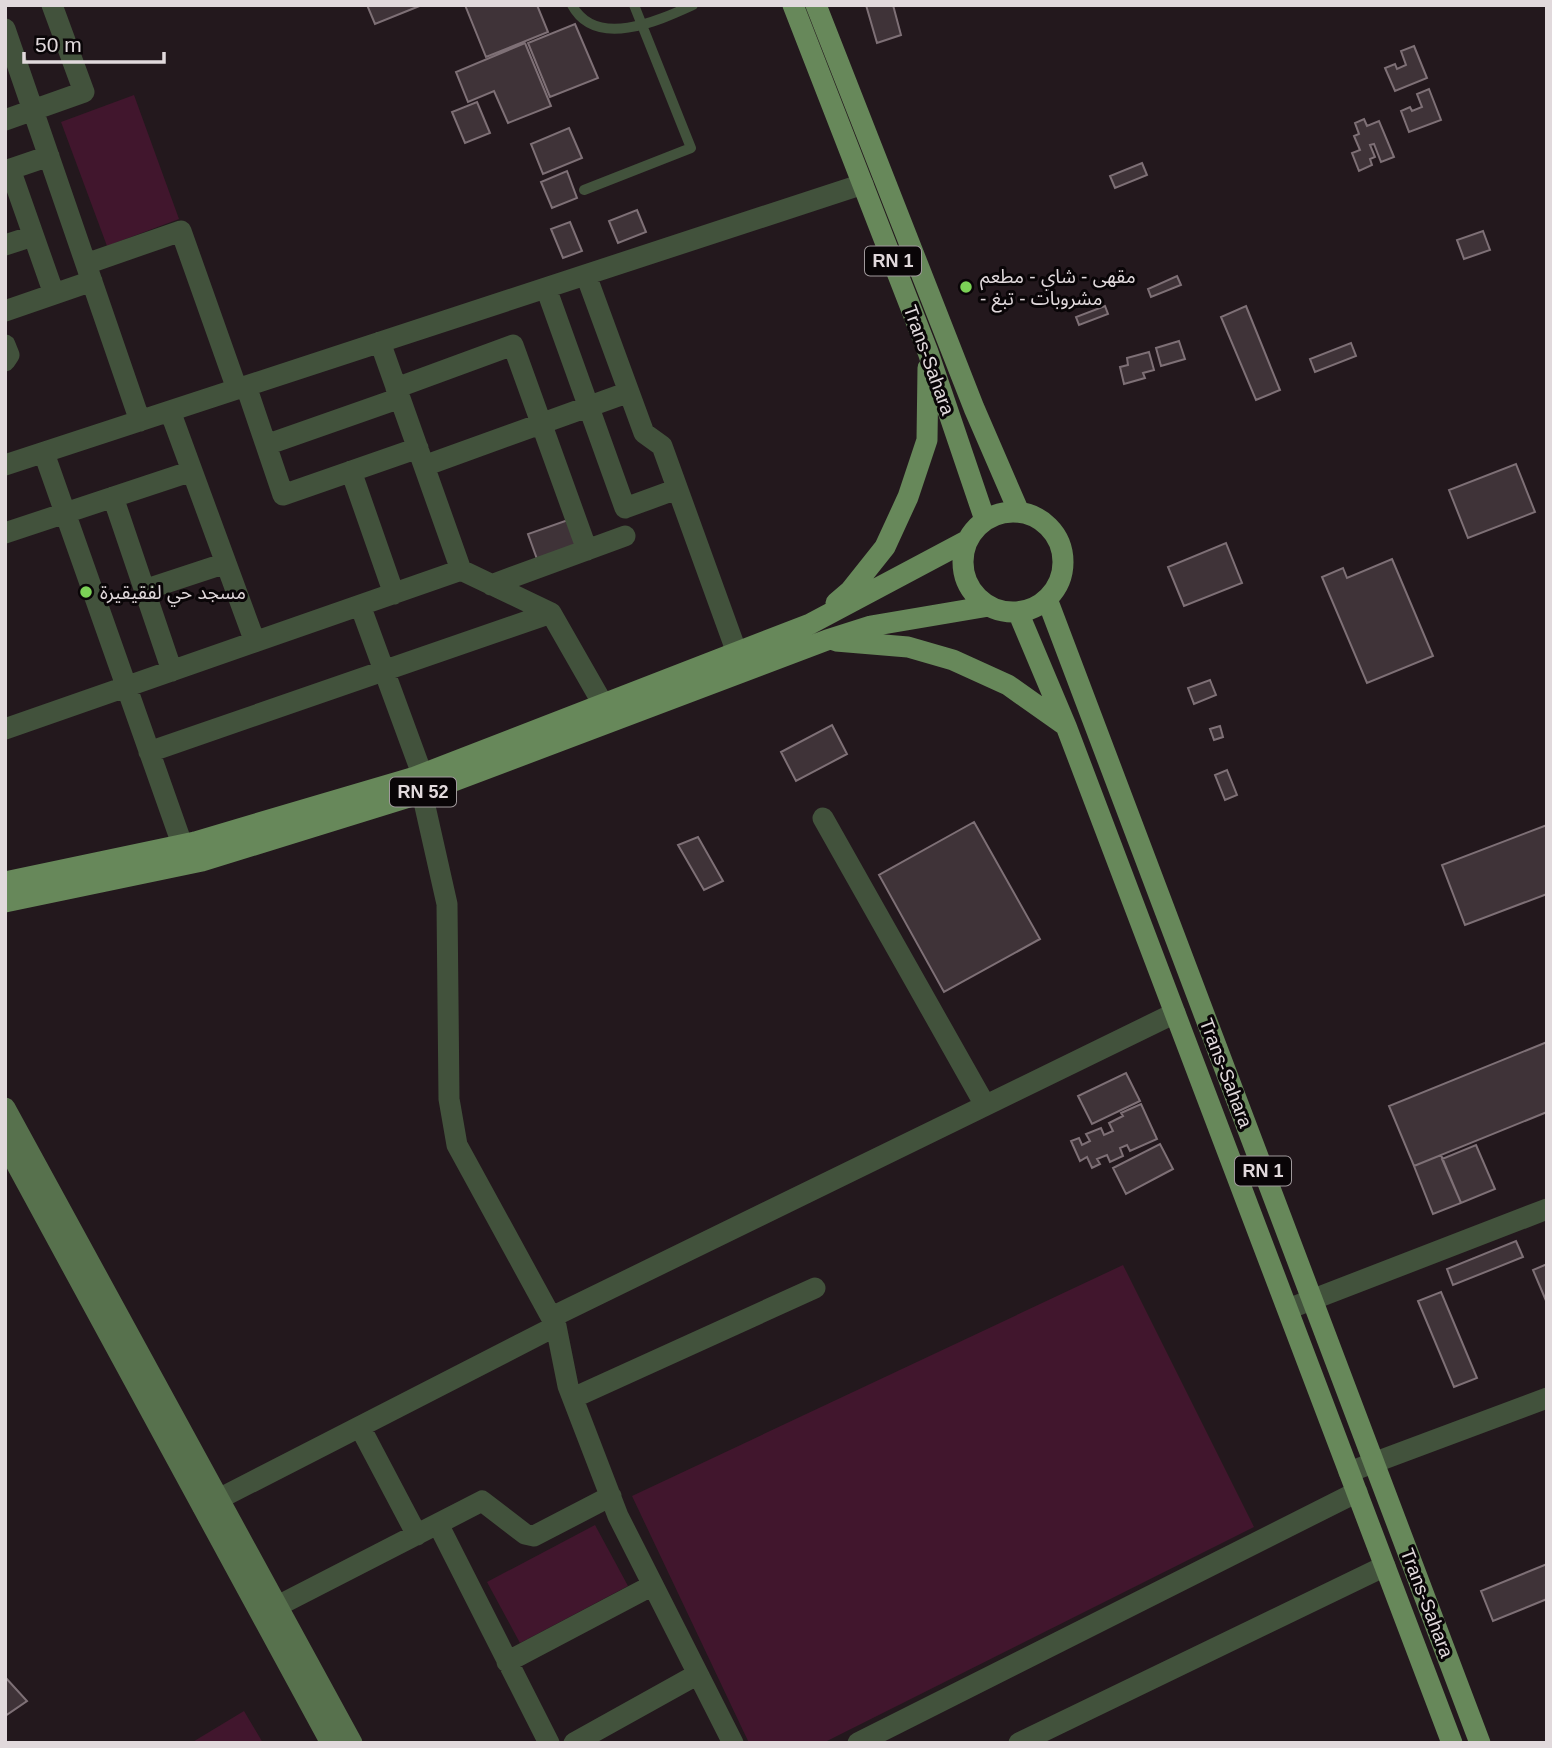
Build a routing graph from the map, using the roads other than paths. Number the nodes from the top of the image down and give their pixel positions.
1 (52, 5) edge
2 (572, 5) edge
3 (634, 5) edge
4 (694, 5) edge
5 (793, 5) edge
6 (816, 5) edge
7 (642, 26) junction
8 (5, 29) edge
9 (33, 110) junction
10 (5, 120) edge
11 (49, 156) junction
12 (8, 170) edge
13 (863, 184) junction
14 (584, 190) dead end
15 (33, 236) junction
16 (5, 246) edge
17 (89, 272) junction
18 (586, 275) junction
19 (546, 288) junction
20 (54, 294) junction
21 (5, 311) edge
22 (380, 342) junction
23 (5, 345) edge
24 (928, 352) junction
25 (5, 361) edge
26 (241, 388) junction
27 (629, 392) junction
28 (398, 393) junction
29 (588, 406) junction
30 (170, 411) junction
31 (140, 421) junction
32 (541, 424) junction
33 (266, 445) junction
34 (44, 453) junction
35 (421, 457) junction
36 (5, 465) edge
37 (192, 471) junction
38 (351, 471) junction
39 (677, 489) junction
40 (113, 497) junction
41 (1019, 512) junction
42 (65, 513) junction
43 (985, 520) junction
44 (5, 533) edge
45 (625, 536) dead end
46 (968, 540) junction
47 (587, 550) junction
48 (226, 563) junction
49 (461, 570) junction
50 (491, 584) junction
51 (144, 590) junction
52 (394, 594) junction
53 (1047, 599) junction
54 (360, 605) junction
55 (989, 607) junction
56 (1018, 612) junction
57 (551, 613) junction
58 (810, 624) junction
59 (827, 640) junction
60 (255, 642) junction
61 (737, 653) junction
62 (172, 671) junction
63 (384, 671) junction
64 (126, 687) junction
65 (603, 704) junction
66 (1066, 726) junction
67 (5, 729) edge
68 (149, 752) junction
69 (420, 781) junction
70 (823, 818) dead end
71 (182, 844) junction
72 (5, 882) edge
73 (5, 902) edge
74 (1175, 1013) junction
75 (985, 1105) junction
76 (5, 1108) edge
77 (5, 1143) edge
78 (1547, 1209) edge
79 (815, 1288) dead end
80 (1312, 1299) junction
81 (1287, 1309) junction
82 (554, 1321) junction
83 (573, 1398) junction
84 (1547, 1398) edge
85 (360, 1427) junction
86 (1374, 1463) junction
87 (1353, 1482) junction
88 (611, 1496) junction
89 (211, 1503) junction
90 (438, 1524) junction
91 (417, 1535) junction
92 (1385, 1566) junction
93 (653, 1586) junction
94 (270, 1611) junction
95 (508, 1662) junction
96 (698, 1674) junction
97 (331, 1743) edge
98 (352, 1743) edge
99 (549, 1743) edge
100 (574, 1743) edge
101 (733, 1743) edge
102 (858, 1743) edge
103 (1019, 1743) edge
104 (1452, 1743) edge
105 (1480, 1743) edge

1 - 9 street
2 - 7 lane
3 - 7 lane
4 - 7 lane
5 - 13 main road, Trans-Sahara / RN 1
6 - 41 main road, Trans-Sahara / RN 1
7 - 14 lane
8 - 9 street
9 - 10 street
9 - 11 street
11 - 12 street
11 - 17 street
12 - 15 street
13 - 18 street
13 - 24 main road, Trans-Sahara / RN 1
15 - 16 street
15 - 20 street
17 - 20 street
17 - 26 street
17 - 31 street
18 - 19 street
18 - 27 street
19 - 22 street
19 - 29 street
20 - 21 street
22 - 26 street
22 - 28 street
23 - 25 street
24 - 43 main road, Trans-Sahara / RN 1
24 - 58 main road
26 - 30 street
26 - 33 street
27 - 29 street
27 - 39 street
28 - 32 street
28 - 33 street
28 - 35 street
29 - 32 street
29 - 39 street
30 - 31 street
30 - 37 street
31 - 34 street
32 - 35 street
32 - 47 street
33 - 38 street
34 - 36 street
34 - 42 street
35 - 38 street
35 - 49 street
37 - 40 street
37 - 48 street
38 - 52 street
39 - 61 street
40 - 42 street
40 - 51 street
41 - 43 main road
41 - 53 main road
42 - 44 street
42 - 64 street
43 - 46 main road
45 - 47 street
46 - 55 main road
46 - 58 main road
47 - 50 street
48 - 51 street
48 - 60 street
49 - 50 street
49 - 52 street
50 - 57 street
51 - 62 street
52 - 54 street
53 - 56 main road
53 - 80 main road, Trans-Sahara / RN 1
54 - 60 street
54 - 63 street
55 - 56 main road
55 - 59 main road
56 - 66 main road, Trans-Sahara / RN 1
57 - 63 street
57 - 65 street
58 - 61 main road, RN 52
59 - 66 main road
59 - 69 main road, RN 52
60 - 62 street
61 - 65 main road, RN 52
62 - 64 street
63 - 68 street
63 - 69 street
64 - 67 street
64 - 68 street
65 - 69 main road, RN 52
66 - 74 main road, Trans-Sahara / RN 1
68 - 71 street
69 - 71 main road, RN 52
69 - 73 main road, RN 52
69 - 82 street
70 - 75 street
71 - 72 main road, RN 52
74 - 75 street
74 - 81 main road, Trans-Sahara / RN 1
75 - 82 street
76 - 89 main road
77 - 89 main road
78 - 80 street
79 - 83 street
80 - 81 street
80 - 86 main road, Trans-Sahara / RN 1
81 - 87 main road, Trans-Sahara / RN 1
82 - 83 street
82 - 85 street
83 - 88 street
84 - 86 street
85 - 89 street
85 - 91 street
86 - 87 street
86 - 105 main road, Trans-Sahara / RN 1
87 - 92 main road, Trans-Sahara / RN 1
87 - 102 street
88 - 90 street
88 - 93 street
89 - 94 main road
90 - 91 street
90 - 95 street
91 - 94 street
92 - 103 street
92 - 104 main road, Trans-Sahara / RN 1
93 - 95 street
93 - 96 street
94 - 97 main road
94 - 98 main road
95 - 99 street
96 - 100 street
96 - 101 street

